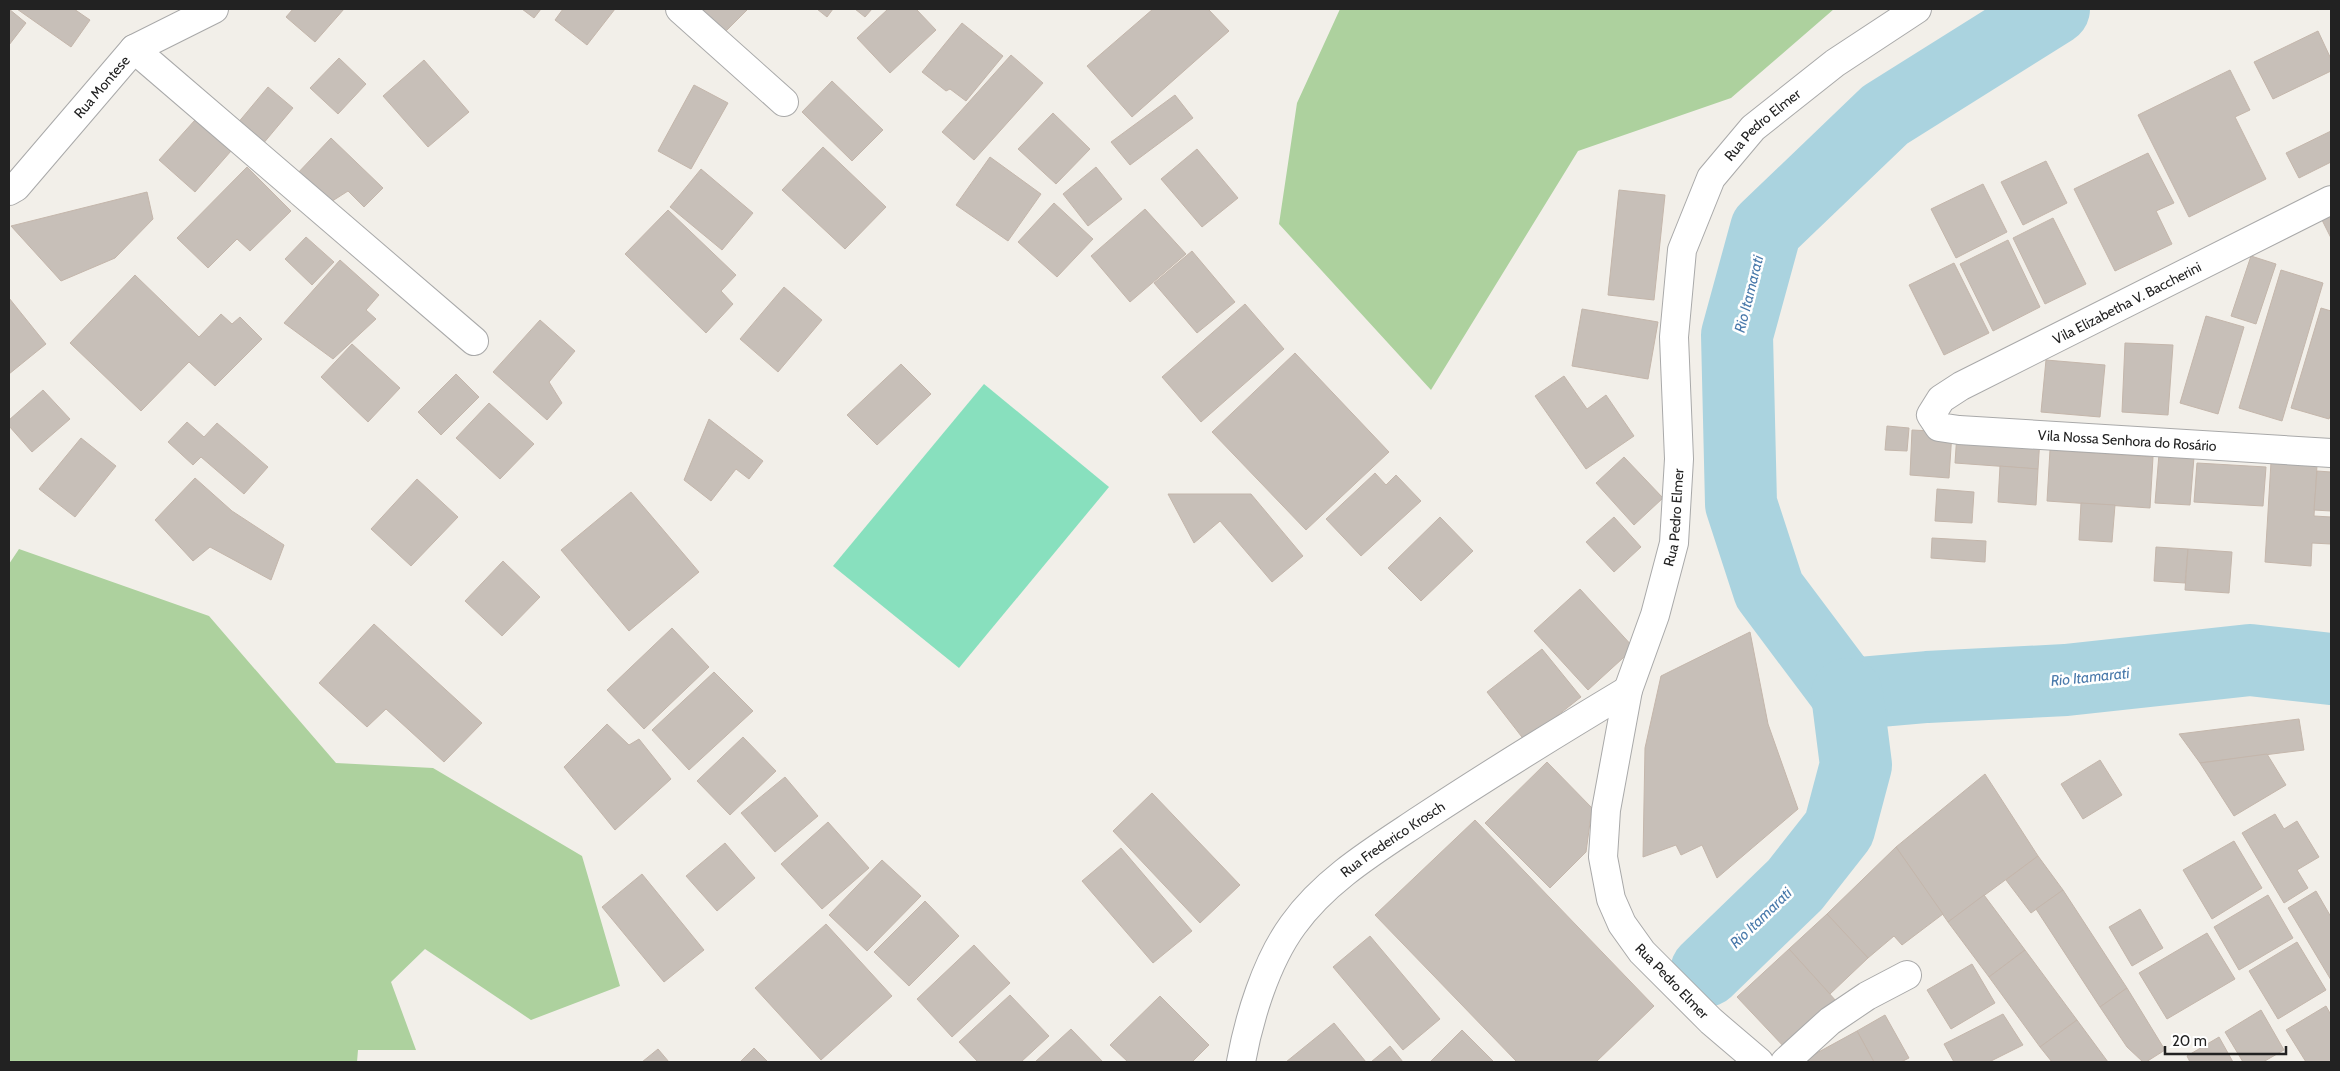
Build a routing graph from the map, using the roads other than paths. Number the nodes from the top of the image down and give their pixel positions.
1 (214, 9) edge
2 (680, 9) edge
3 (1917, 9) edge
4 (134, 49) junction
5 (784, 102) dead end
6 (9, 191) edge
7 (2331, 200) edge
8 (474, 341) dead end
9 (1931, 415) joint
10 (2331, 453) edge
11 (1628, 690) junction
12 (1907, 975) dead end
13 (1241, 1062) edge
14 (1759, 1062) edge
15 (1785, 1062) edge

1 - 4 street, Rua Montese
2 - 5 street
3 - 11 street, Rua Pedro Elmer
4 - 6 street, Rua Montese
4 - 8 street
7 - 9 street, Vila Elizabetha V. Baccherini
9 - 10 street, Vila Nossa Senhora do Rosário
11 - 13 street, Rua Frederico Krosch
11 - 14 street, Rua Pedro Elmer
12 - 15 street

